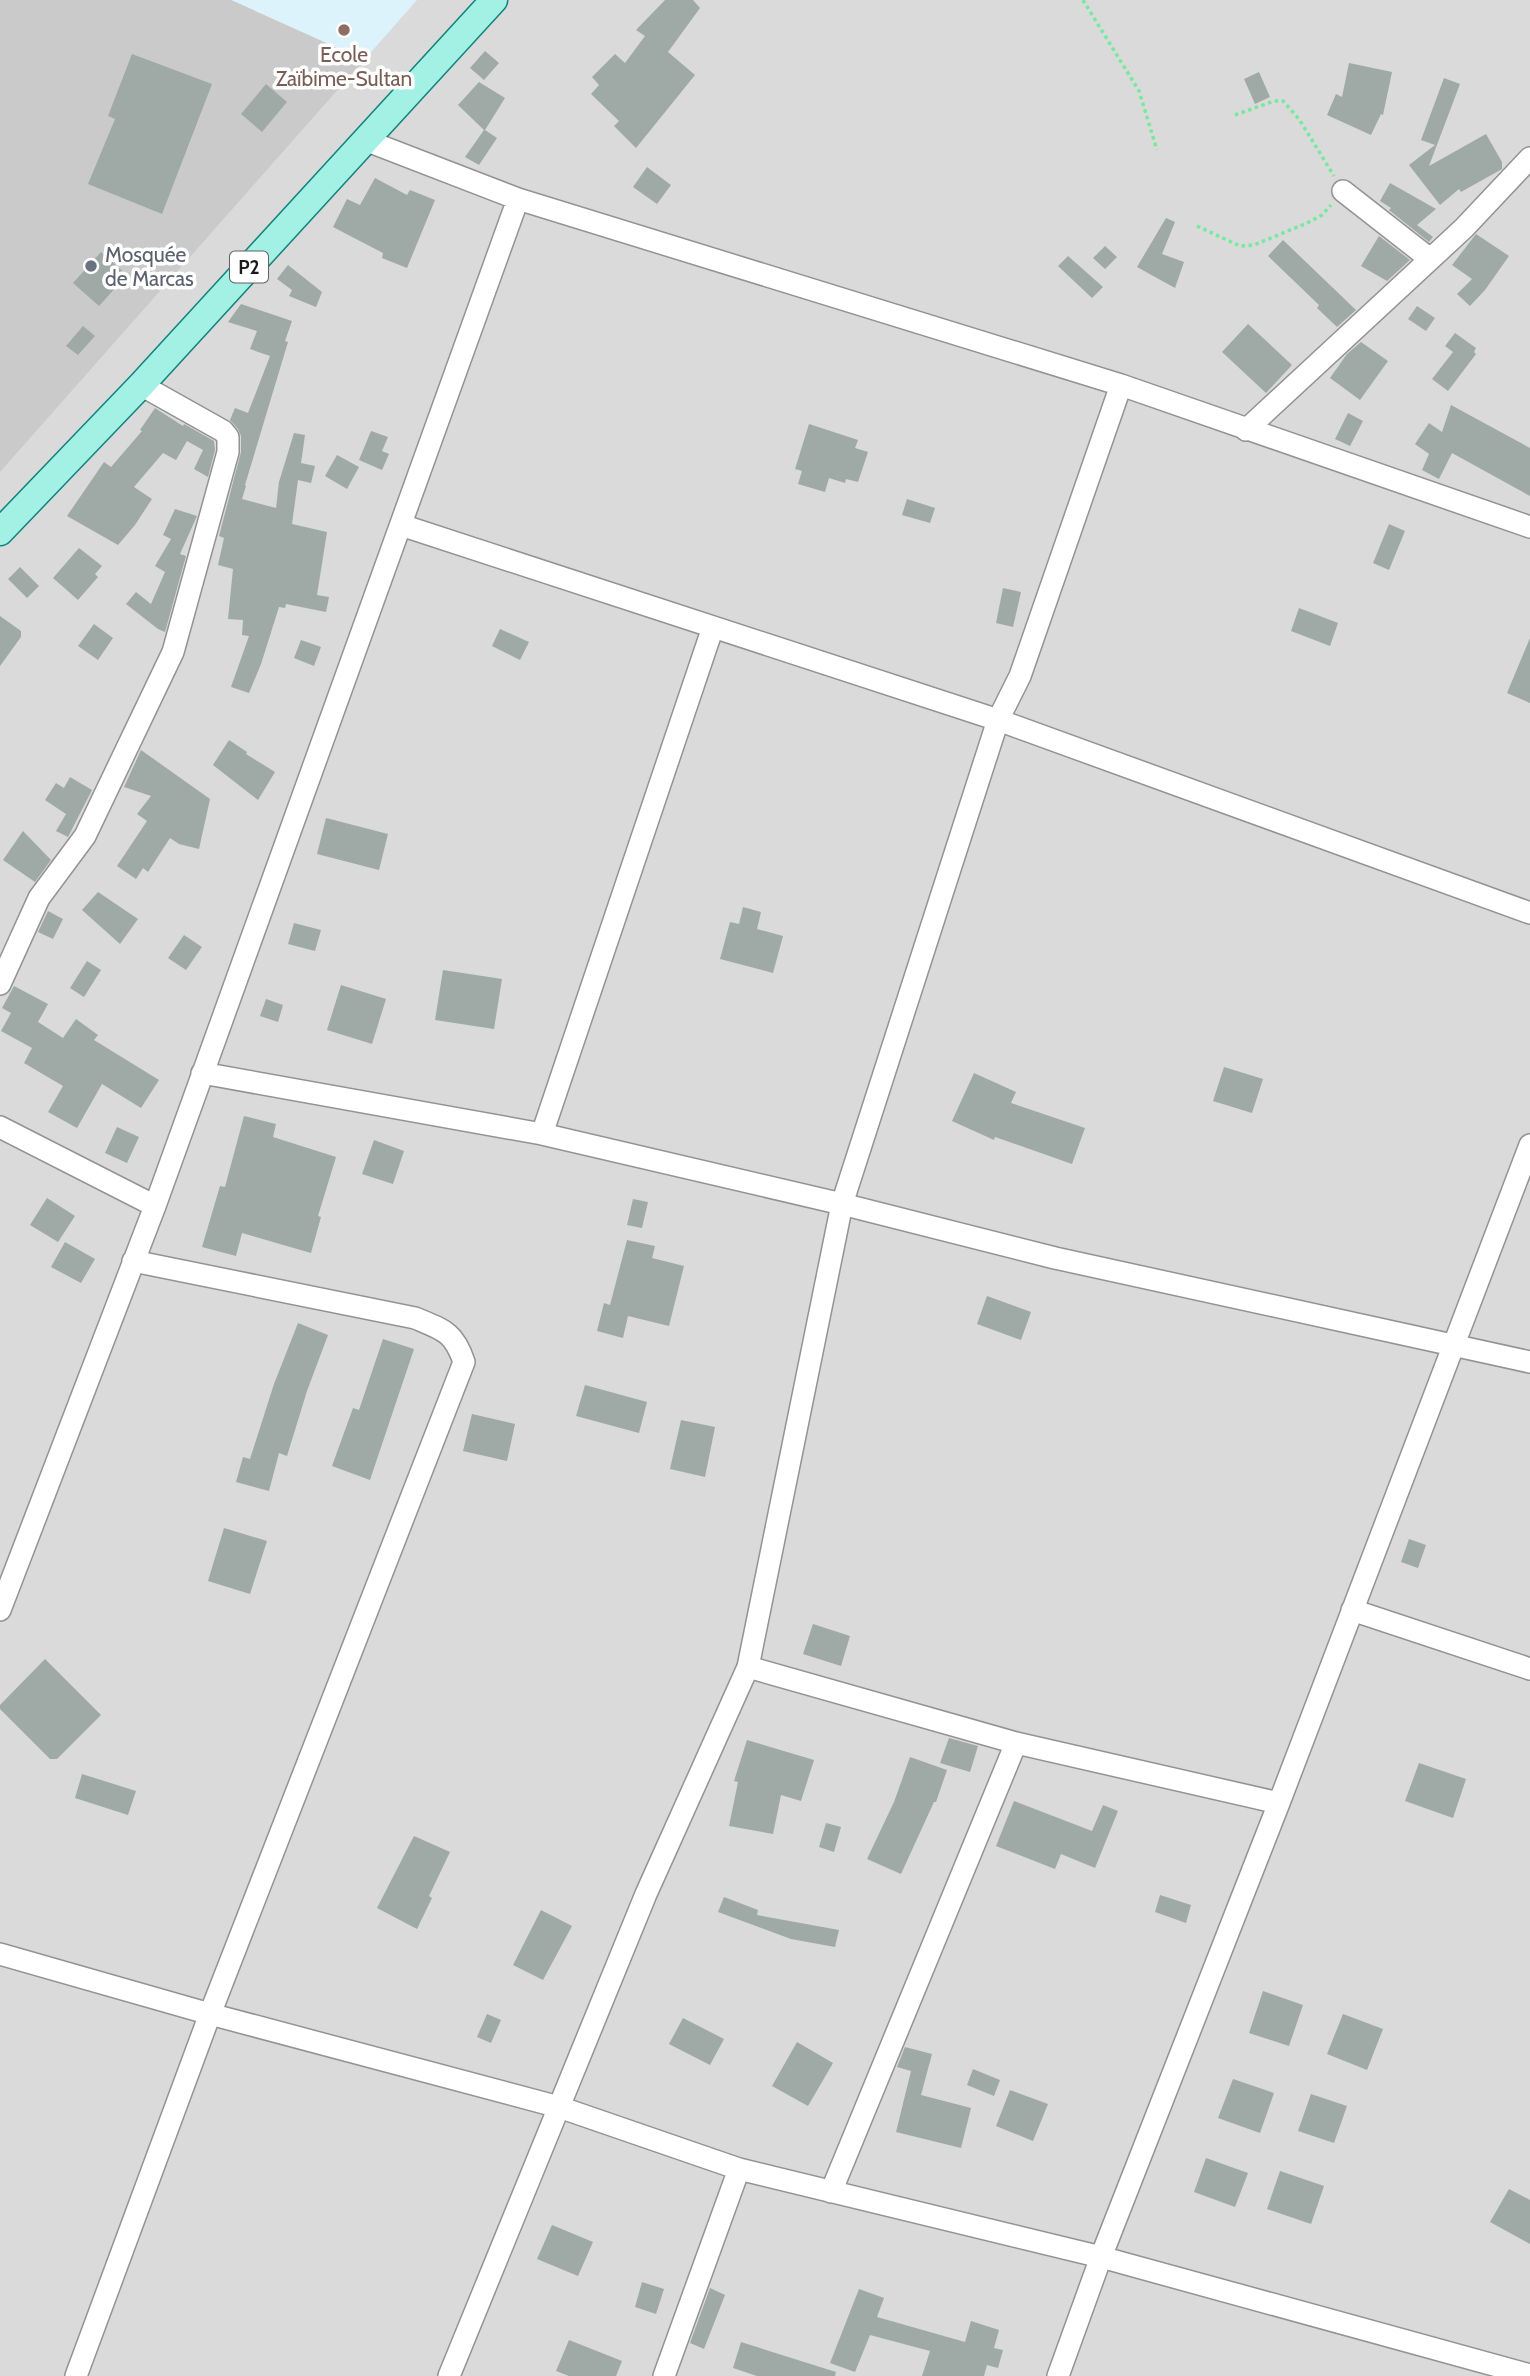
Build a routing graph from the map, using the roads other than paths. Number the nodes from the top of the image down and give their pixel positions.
1 (494, 0) edge
2 (365, 140) junction
3 (1530, 158) edge
4 (1343, 191) road end
5 (518, 199) junction
6 (1430, 259) junction
7 (141, 385) junction
8 (1121, 385) junction
9 (1246, 430) junction
10 (401, 525) junction
11 (1530, 527) edge
12 (0, 532) edge
13 (713, 627) junction
14 (998, 720) junction
15 (1530, 913) edge
16 (0, 984) edge
17 (202, 1073) junction
18 (0, 1127) edge
19 (542, 1134) junction
20 (1530, 1145) edge
21 (842, 1204) junction
22 (155, 1206) junction
23 (133, 1261) junction
24 (1453, 1344) junction
25 (1530, 1362) edge
26 (0, 1610) edge
27 (1352, 1610) junction
28 (748, 1667) junction
29 (1530, 1669) edge
30 (1016, 1743) junction
31 (1279, 1802) junction
32 (0, 1954) edge
33 (210, 2014) junction
34 (559, 2107) junction
35 (739, 2169) junction
36 (831, 2192) junction
37 (1101, 2257) junction
38 (1530, 2375) edge
39 (76, 2376) edge
40 (449, 2376) edge
41 (664, 2376) edge
42 (1058, 2376) edge

1 - 2 main road, P2
2 - 5 street
2 - 7 main road, P2
3 - 6 street
4 - 6 street
5 - 8 street
5 - 10 street
6 - 9 street
7 - 12 main road, P2
7 - 16 street
8 - 9 street
8 - 14 street
9 - 11 street
10 - 13 street
10 - 17 street
13 - 14 street
13 - 19 street
14 - 15 street
14 - 21 street
17 - 19 street
17 - 22 street
18 - 22 street
19 - 21 street
20 - 24 street
21 - 24 street
21 - 28 street
22 - 23 street
23 - 26 street
23 - 33 street
24 - 25 street
24 - 27 street
27 - 29 street
27 - 31 street
28 - 30 street
28 - 34 street
30 - 31 street
30 - 36 street
31 - 37 street
32 - 33 street
33 - 34 street
33 - 39 street
34 - 35 street
34 - 40 street
35 - 36 street
35 - 41 street
36 - 37 street
37 - 38 street
37 - 42 street

